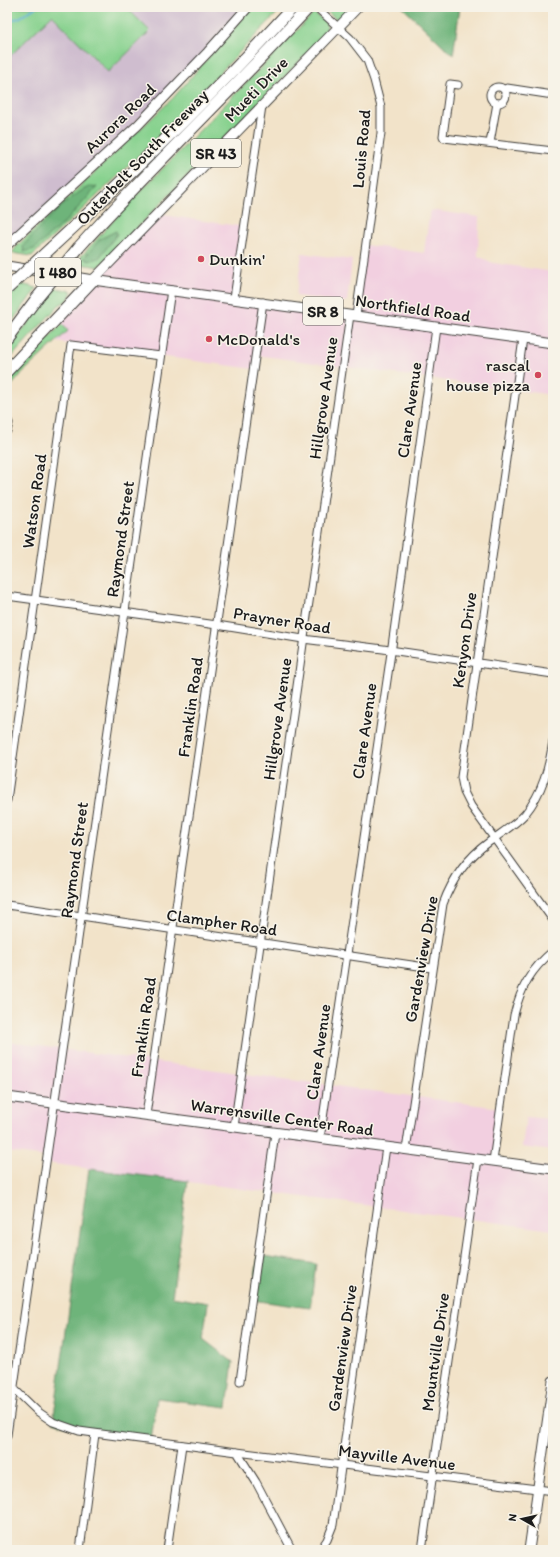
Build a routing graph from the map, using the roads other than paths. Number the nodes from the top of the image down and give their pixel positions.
1 (248, 7) edge
2 (309, 7) edge
3 (316, 7) edge
4 (358, 7) edge
5 (291, 8) edge
6 (339, 27) junction
7 (458, 85) dead end
8 (504, 90) junction
9 (553, 95) edge
10 (497, 103) junction
11 (262, 106) junction
12 (490, 144) junction
13 (553, 151) edge
14 (7, 245) edge
15 (7, 266) edge
16 (93, 280) junction
17 (7, 289) edge
18 (171, 290) junction
19 (234, 298) junction
20 (263, 302) junction
21 (353, 315) junction
22 (436, 327) junction
23 (7, 338) edge
24 (523, 339) junction
25 (553, 344) edge
26 (161, 356) junction
27 (7, 372) edge
28 (7, 419) edge
29 (7, 431) edge
30 (7, 596) edge
31 (35, 600) junction
32 (124, 613) junction
33 (217, 624) junction
34 (303, 639) junction
35 (392, 650) junction
36 (476, 663) junction
37 (553, 674) edge
38 (553, 741) edge
39 (7, 800) edge
40 (494, 838) junction
41 (7, 905) edge
42 (81, 917) junction
43 (553, 920) edge
44 (173, 930) junction
45 (261, 943) junction
46 (553, 951) edge
47 (346, 955) junction
48 (432, 968) junction
49 (7, 1097) edge
50 (54, 1103) junction
51 (146, 1115) junction
52 (234, 1127) junction
53 (275, 1133) junction
54 (320, 1139) junction
55 (386, 1147) junction
56 (406, 1150) junction
57 (478, 1159) junction
58 (493, 1161) junction
59 (553, 1169) edge
60 (240, 1380) dead end
61 (7, 1382) edge
62 (553, 1382) edge
63 (13, 1388) junction
64 (95, 1434) junction
65 (7, 1435) edge
66 (182, 1445) junction
67 (237, 1452) junction
68 (341, 1464) junction
69 (432, 1477) junction
70 (538, 1489) junction
71 (553, 1491) edge
72 (80, 1550) edge
73 (166, 1550) edge
74 (292, 1550) edge
75 (320, 1550) edge
76 (422, 1550) edge
77 (529, 1550) edge

1 - 14 main road, Aurora Road
2 - 23 highway, Outerbelt South Freeway / I 480, bridge
3 - 6 street, Louis Road
4 - 6 main road, Mueti Drive / SR 43
5 - 17 highway, Outerbelt South Freeway / I 480, bridge
6 - 11 main road, Mueti Drive / SR 43
6 - 21 street, Louis Road
7 - 12 street
8 - 9 street
8 - 10 street
8 - 10 street
10 - 12 street
11 - 16 main road, Mueti Drive / SR 43
11 - 19 street
12 - 13 street
15 - 16 main road, Northfield Road / SR 8
16 - 18 main road, Northfield Road / SR 8
16 - 27 highway
18 - 19 main road, Northfield Road / SR 8
18 - 26 street, Raymond Street
19 - 20 main road, Northfield Road / SR 8
20 - 21 main road, Northfield Road / SR 8
20 - 33 street, Franklin Road
21 - 22 main road, Northfield Road / SR 8
21 - 34 street, Hillgrove Avenue
22 - 24 main road, Northfield Road / SR 8
22 - 35 street, Clare Avenue
24 - 25 main road, Northfield Road / SR 8
24 - 36 street, Kenyon Drive
26 - 31 street, Watson Road
26 - 32 street, Raymond Street
28 - 29 street
30 - 31 street, Prayner Road
31 - 32 street, Prayner Road
31 - 39 street, Watson Road
32 - 33 street, Prayner Road
32 - 42 street, Raymond Street
33 - 34 street, Prayner Road
33 - 44 street, Franklin Road
34 - 35 street, Prayner Road
34 - 45 street, Hillgrove Avenue
35 - 36 street, Prayner Road
35 - 47 street, Clare Avenue
36 - 37 street, Prayner Road
36 - 40 street, Kenyon Drive
38 - 40 street, Gardenview Drive
40 - 43 street, Kenyon Drive
40 - 48 street, Gardenview Drive
41 - 42 street, Clampher Road
42 - 44 street, Clampher Road
42 - 50 street, Raymond Street
44 - 45 street, Clampher Road
44 - 51 street, Franklin Road
45 - 47 street, Clampher Road
45 - 52 street, Hillgrove Avenue
46 - 58 street
47 - 48 street, Clampher Road
47 - 54 street, Clare Avenue
48 - 56 street, Gardenview Drive
49 - 50 main road, Warrensville Center Road
50 - 51 main road, Warrensville Center Road
50 - 63 street, Raymond Street
51 - 52 main road, Warrensville Center Road
52 - 53 main road, Warrensville Center Road
53 - 54 main road, Warrensville Center Road
53 - 60 street
54 - 55 main road, Warrensville Center Road
55 - 56 main road, Warrensville Center Road
55 - 68 street, Gardenview Drive
56 - 57 main road, Warrensville Center Road
57 - 58 main road, Warrensville Center Road
57 - 69 street, Mountville Drive
58 - 59 main road, Warrensville Center Road
61 - 63 street, Mayville Avenue
62 - 70 main road
63 - 64 street, Mayville Avenue
63 - 65 street, Raymond Street
64 - 66 street, Mayville Avenue
64 - 72 street
66 - 67 street, Mayville Avenue
66 - 73 street
67 - 68 street, Mayville Avenue
67 - 74 street
68 - 69 street, Mayville Avenue
68 - 75 street, Gardenview Drive
69 - 70 street, Mayville Avenue
69 - 76 street, Mountville Drive
70 - 71 street, Mayville Avenue
70 - 77 main road

